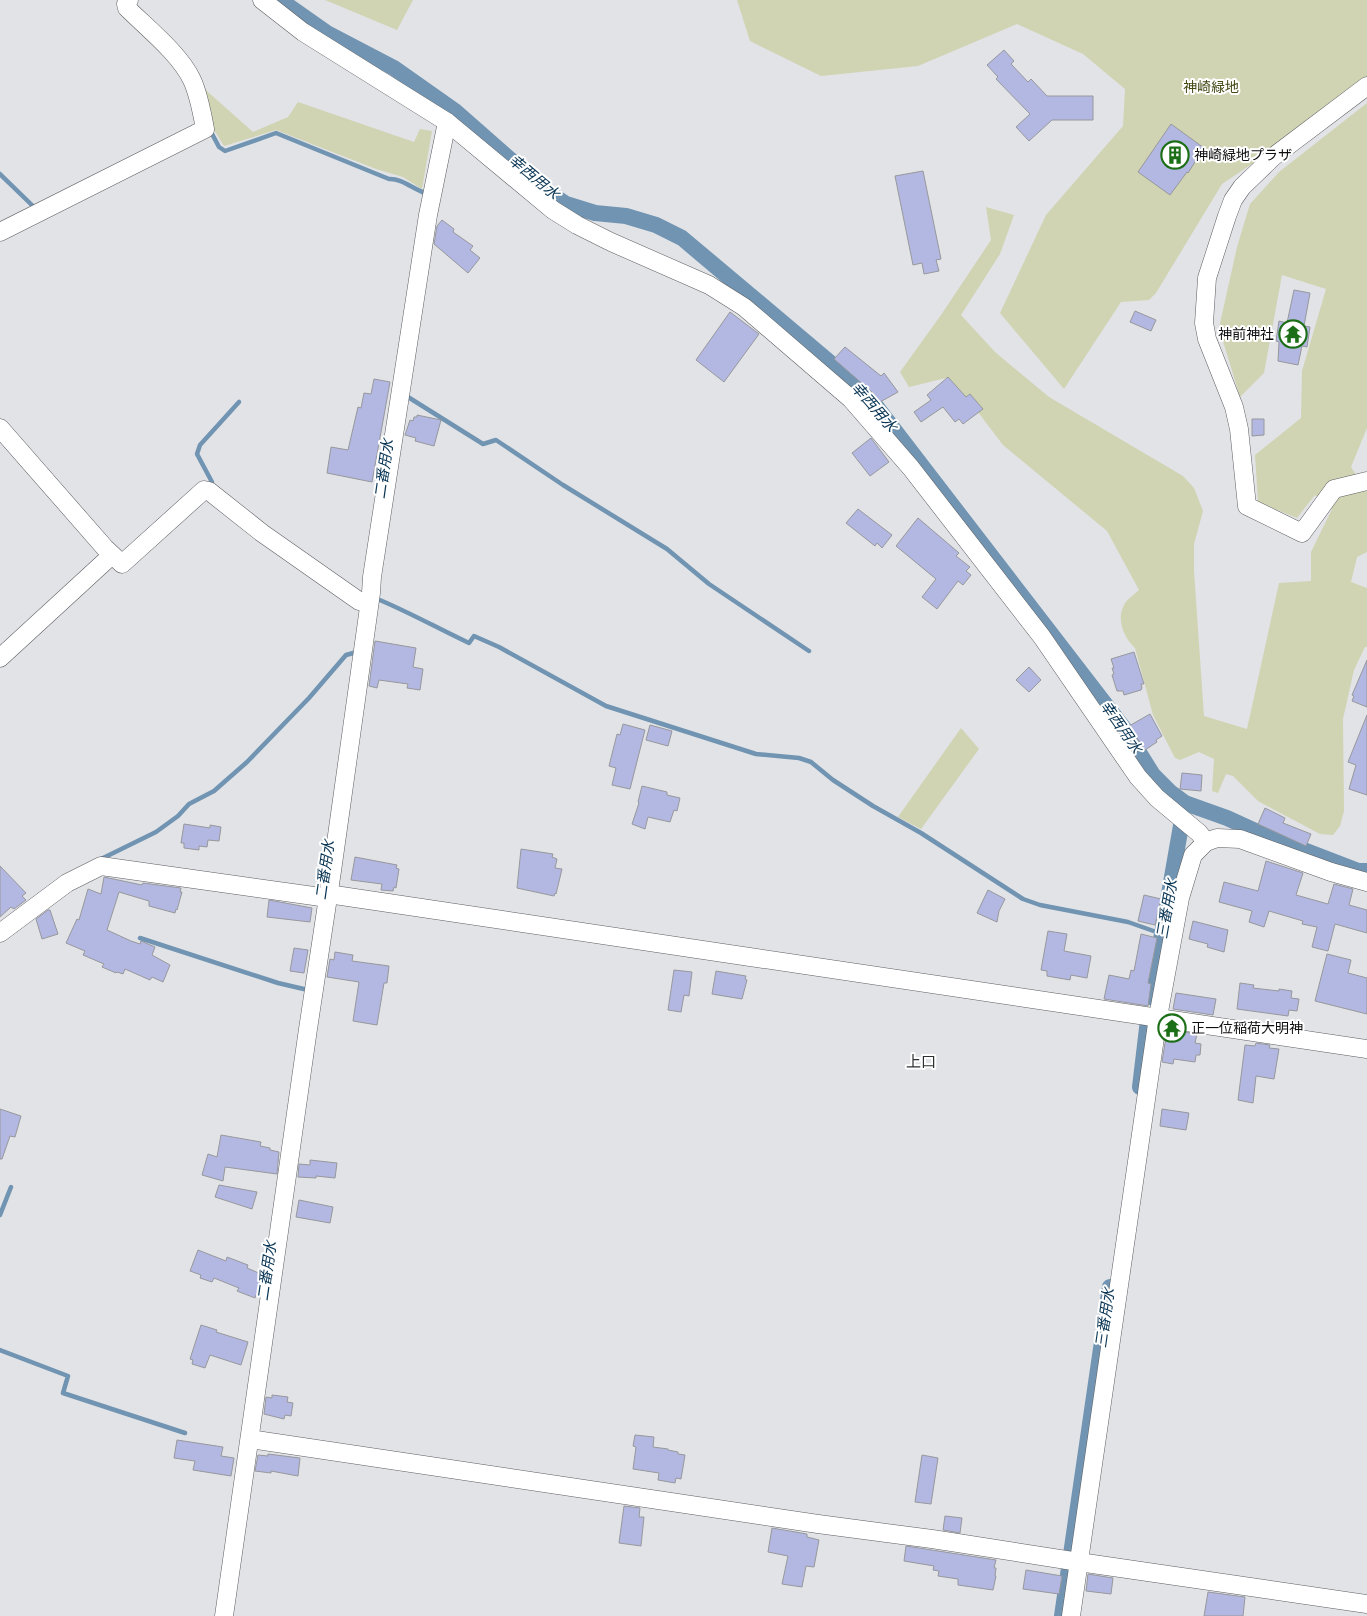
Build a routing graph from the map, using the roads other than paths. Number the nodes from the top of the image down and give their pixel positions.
1 (262, 0) edge
2 (128, 1) edge
3 (1367, 86) edge
4 (447, 122) junction
5 (0, 232) edge
6 (0, 428) edge
7 (1367, 481) edge
8 (112, 555) junction
9 (369, 604) junction
10 (0, 658) edge
11 (1206, 842) junction
12 (1367, 882) edge
13 (324, 897) junction
14 (0, 933) edge
15 (1158, 1018) junction
16 (1367, 1049) edge
17 (250, 1439) junction
18 (1072, 1561) junction
19 (1367, 1604) edge
20 (224, 1616) edge
21 (1071, 1616) edge

1 - 4 street
2 - 5 street
3 - 7 street
4 - 9 street
4 - 11 street
6 - 8 street
8 - 9 street
8 - 10 street
9 - 13 street
11 - 12 street
11 - 15 street
13 - 14 street
13 - 15 street
13 - 17 street
15 - 16 street
15 - 18 street
17 - 18 street
17 - 20 street
18 - 19 street
18 - 21 street

